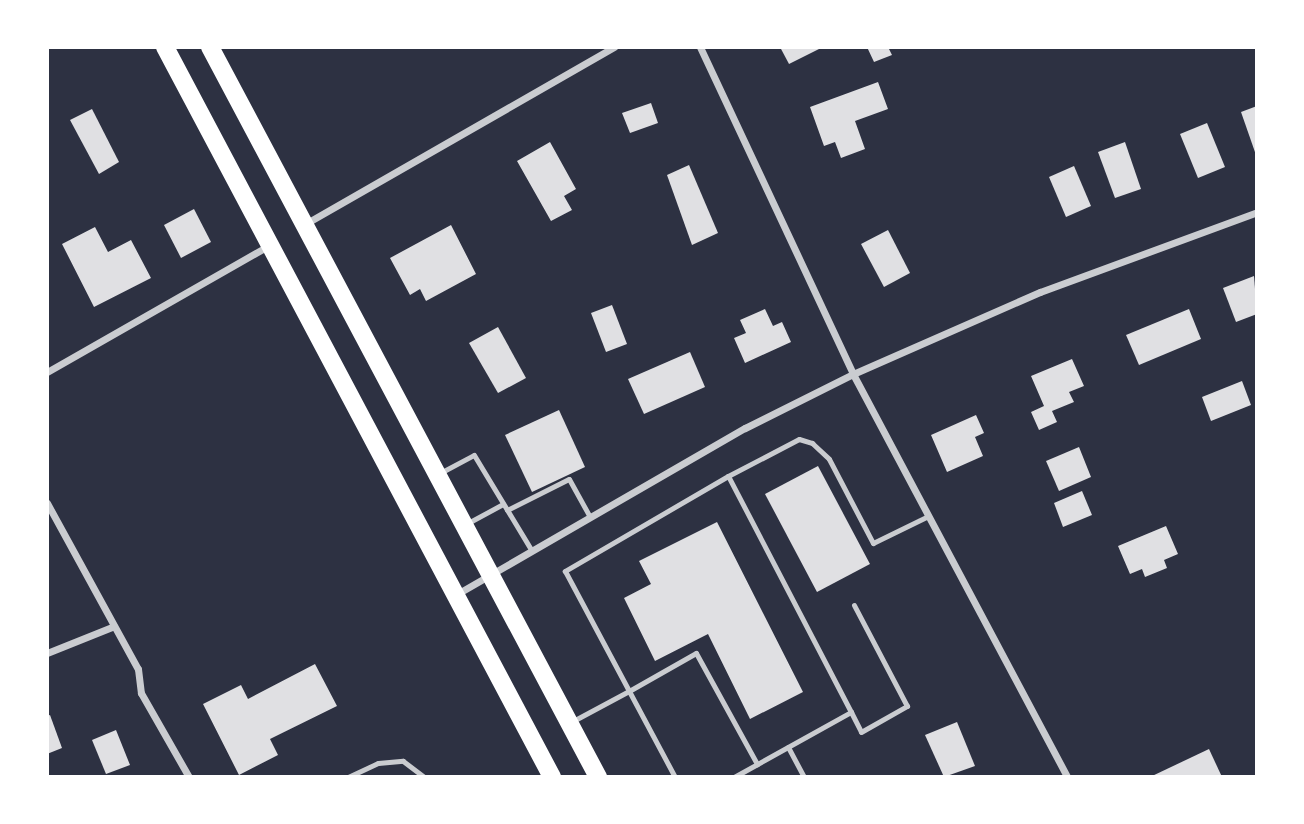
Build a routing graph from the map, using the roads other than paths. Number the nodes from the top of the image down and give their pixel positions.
1 (165, 47) edge
2 (210, 47) edge
3 (614, 47) edge
4 (700, 47) edge
5 (1257, 212) edge
6 (304, 225) junction
7 (270, 245) junction
8 (47, 372) edge
9 (853, 374) junction
10 (438, 475) junction
11 (728, 477) junction
12 (47, 503) edge
13 (505, 507) junction
14 (929, 516) junction
15 (590, 517) junction
16 (466, 524) junction
17 (532, 551) junction
18 (491, 575) junction
19 (456, 595) junction
20 (854, 605) dead end
21 (114, 626) junction
22 (47, 653) edge
23 (629, 691) junction
24 (851, 712) junction
25 (569, 723) junction
26 (788, 747) junction
27 (757, 764) junction
28 (189, 777) edge
29 (348, 777) edge
30 (424, 777) edge
31 (552, 777) edge
32 (597, 777) edge
33 (675, 777) edge
34 (734, 777) edge
35 (804, 777) edge
36 (1067, 777) edge

1 - 7 main road
2 - 6 main road
3 - 6 street
4 - 9 street
5 - 9 street
6 - 10 main road
7 - 8 street
7 - 19 main road
9 - 14 street
9 - 15 street
10 - 13 lane
10 - 16 main road
11 - 14 lane
11 - 23 lane
11 - 24 lane
12 - 21 street
13 - 15 lane
13 - 16 lane
13 - 17 lane
14 - 36 street
15 - 17 street
16 - 18 main road
17 - 18 street
18 - 19 street
18 - 25 main road
19 - 31 main road
20 - 24 lane
21 - 22 street
21 - 28 street
23 - 25 lane
23 - 27 lane
23 - 33 lane
24 - 26 lane
25 - 32 main road
26 - 27 lane
26 - 35 lane
27 - 34 lane
29 - 30 lane

